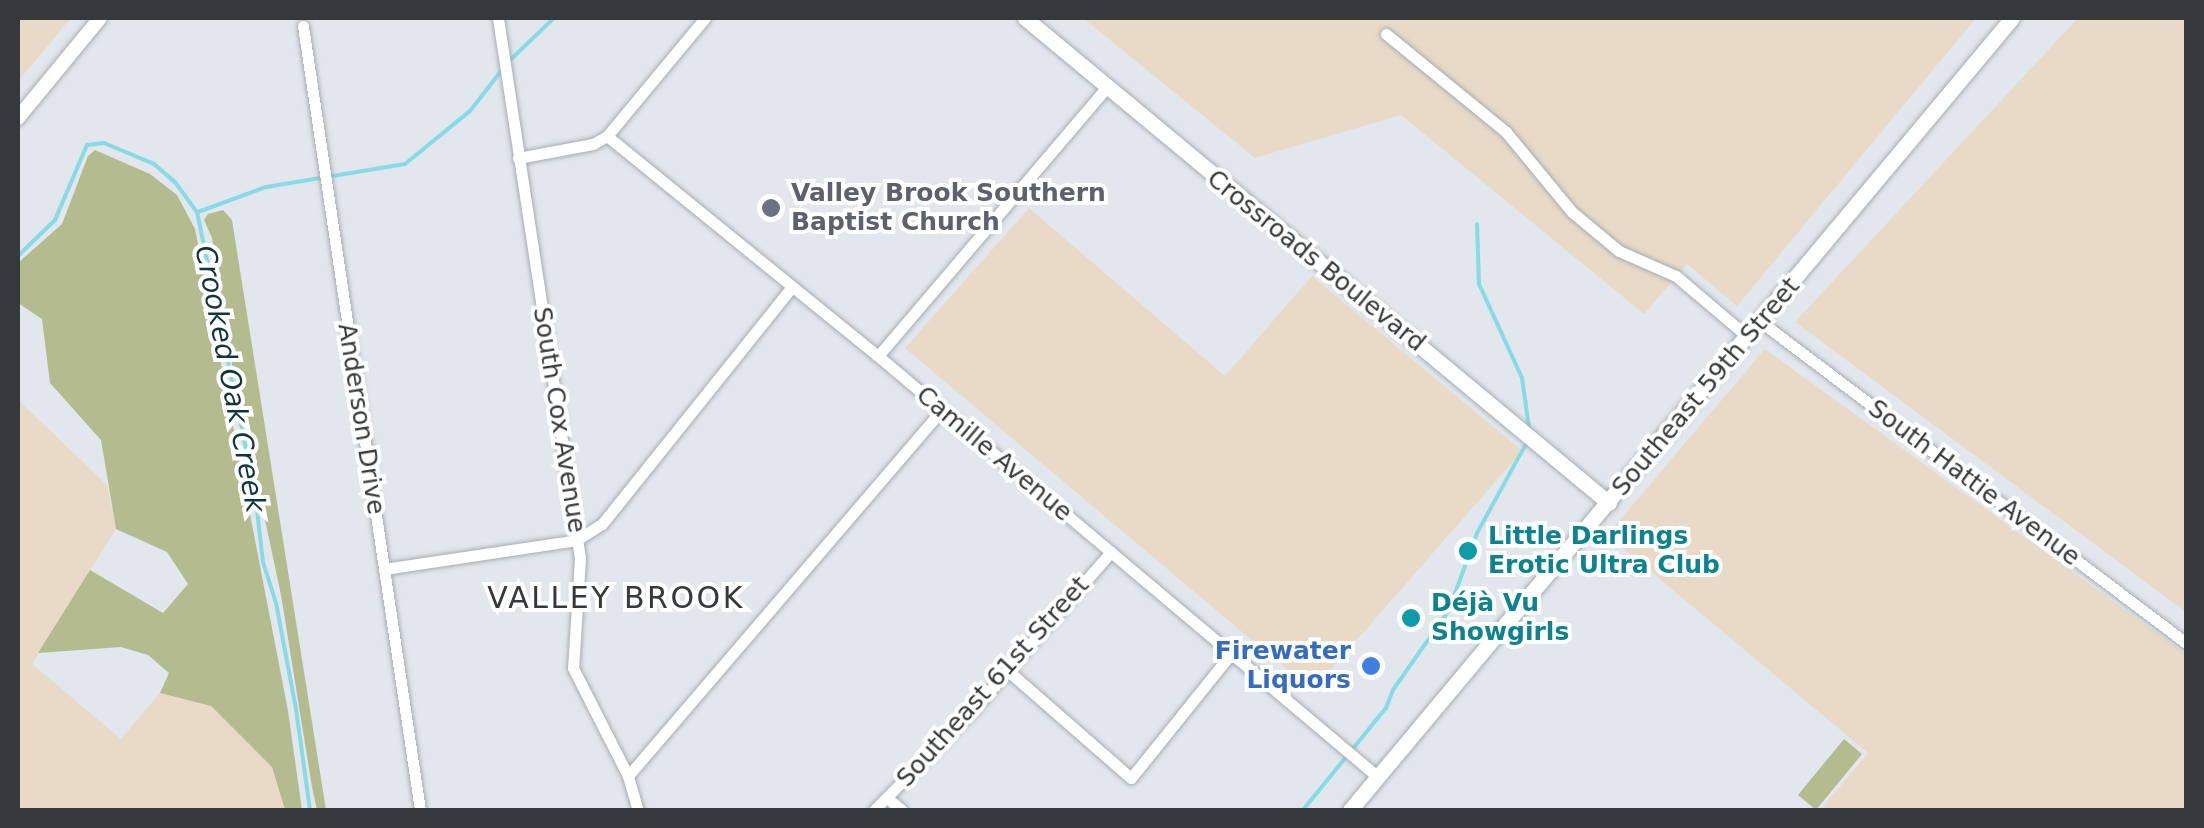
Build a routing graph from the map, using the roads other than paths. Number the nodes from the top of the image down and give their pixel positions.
1 (100, 18) edge
2 (498, 18) edge
3 (705, 18) edge
4 (1024, 18) edge
5 (2012, 18) edge
6 (2020, 18) edge
7 (303, 26) dead end
8 (1386, 34) dead end
9 (1985, 54) junction
10 (1107, 88) junction
11 (18, 118) edge
12 (607, 136) junction
13 (518, 158) junction
14 (791, 288) junction
15 (1760, 322) junction
16 (1748, 337) junction
17 (878, 356) junction
18 (941, 411) junction
19 (1609, 503) junction
20 (577, 540) junction
21 (1111, 552) junction
22 (384, 570) junction
23 (2186, 644) edge
24 (1230, 655) junction
25 (1007, 670) junction
26 (628, 776) junction
27 (1378, 777) junction
28 (888, 798) junction
29 (420, 810) edge
30 (638, 810) edge
31 (874, 810) edge
32 (902, 810) edge
33 (1350, 810) edge

1 - 11 street
2 - 13 street, South Cox Avenue
3 - 12 street
4 - 10 main road, Crossroads Boulevard
5 - 9 main road, Southeast 59th Street
6 - 9 main road, Southeast 59th Street
7 - 22 street, Anderson Drive
8 - 16 street
9 - 15 main road, Southeast 59th Street
10 - 17 street
10 - 19 main road, Crossroads Boulevard
12 - 13 street
12 - 14 street, Camille Avenue
13 - 20 street, South Cox Avenue
14 - 17 street, Camille Avenue
14 - 20 street
15 - 16 main road, Southeast 59th Street
15 - 23 street, South Hattie Avenue
16 - 19 main road, Southeast 59th Street
17 - 18 street, Camille Avenue
18 - 21 street, Camille Avenue
18 - 26 street
19 - 27 main road, Southeast 59th Street
20 - 22 street
20 - 26 street, South Cox Avenue
21 - 24 street, Camille Avenue
21 - 25 street, Southeast 61st Street
22 - 29 street, Anderson Drive
24 - 25 street
24 - 27 street, Camille Avenue
25 - 28 street, Southeast 61st Street
26 - 30 street, South Cox Avenue
27 - 33 main road, Southeast 59th Street
28 - 31 street, Southeast 61st Street
28 - 32 street

